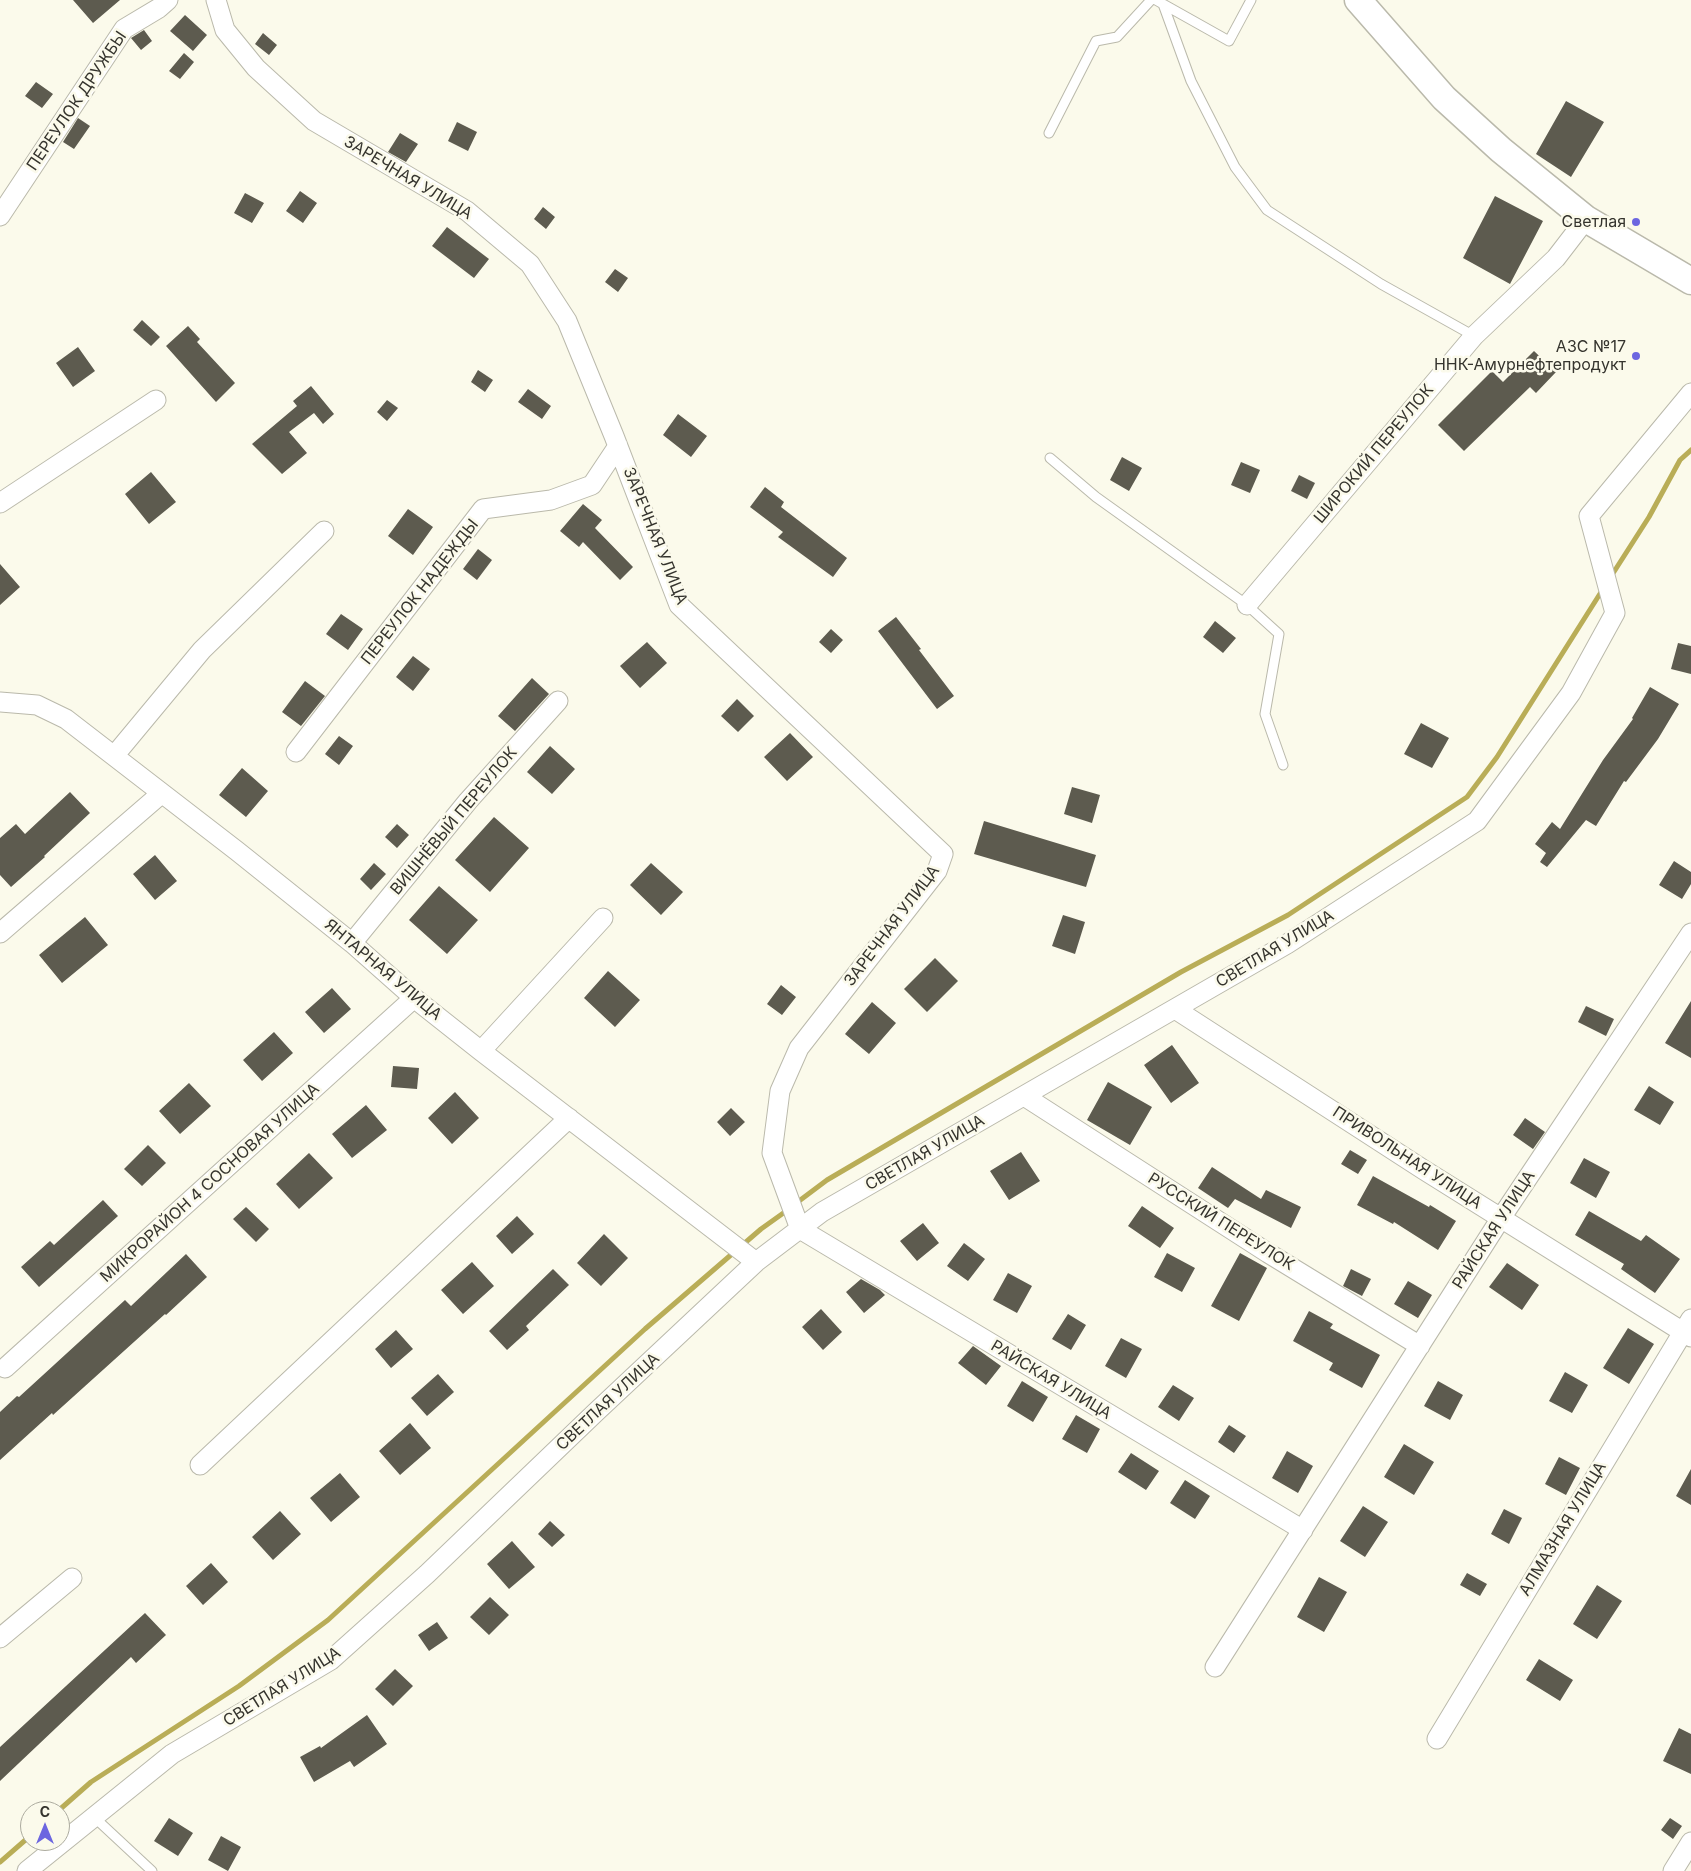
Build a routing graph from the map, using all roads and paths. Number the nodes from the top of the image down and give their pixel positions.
1 (168, 0) edge
2 (216, 0) edge
3 (1151, 0) edge
4 (1252, 0) edge
5 (1358, 0) edge
6 (1159, 2) edge
7 (1049, 133) dead end
8 (0, 216) edge
9 (1586, 219) junction
10 (1691, 281) edge
11 (1474, 336) junction
12 (1691, 393) edge
13 (156, 400) dead end
14 (618, 446) junction
15 (1050, 458) dead end
16 (0, 503) edge
17 (324, 531) dead end
18 (1247, 605) junction
19 (558, 701) dead end
20 (0, 702) edge
21 (296, 752) dead end
22 (114, 756) junction
23 (1283, 765) dead end
24 (162, 792) junction
25 (603, 918) dead end
26 (0, 933) edge
27 (1691, 933) edge
28 (352, 943) junction
29 (414, 998) junction
30 (1175, 1009) junction
31 (481, 1051) junction
32 (1024, 1096) junction
33 (569, 1118) junction
34 (1501, 1218) junction
35 (800, 1229) junction
36 (756, 1262) junction
37 (1688, 1329) edge
38 (1420, 1346) junction
39 (5, 1368) dead end
40 (200, 1465) dead end
41 (1303, 1530) junction
42 (72, 1578) dead end
43 (0, 1638) edge
44 (1215, 1667) dead end
45 (1437, 1739) dead end
46 (94, 1817) junction
47 (1691, 1842) edge
48 (27, 1871) edge
49 (152, 1871) edge
50 (1673, 1871) edge

1 - 8 street, ПЕРЕУЛОК ДРУЖБЫ
2 - 14 street, ЗАРЕЧНАЯ УЛИЦА
3 - 7 lane
4 - 6 lane
5 - 9 street
6 - 11 lane
9 - 10 street
9 - 11 street, ШИРОКИЙ ПЕРЕУЛОК
11 - 18 street, ШИРОКИЙ ПЕРЕУЛОК
12 - 30 street, СВЕТЛАЯ УЛИЦА
13 - 16 street
14 - 21 street, ПЕРЕУЛОК НАДЕЖДЫ
14 - 35 street, ЗАРЕЧНАЯ УЛИЦА
15 - 18 lane
17 - 22 street
18 - 23 lane
19 - 28 street, ВИШНЁВЫЙ ПЕРЕУЛОК
20 - 22 street, ЯНТАРНАЯ УЛИЦА
22 - 24 street, ЯНТАРНАЯ УЛИЦА
24 - 26 street
24 - 28 street, ЯНТАРНАЯ УЛИЦА
25 - 31 street
27 - 34 street, РАЙСКАЯ УЛИЦА
28 - 29 street, ЯНТАРНАЯ УЛИЦА
29 - 31 street, ЯНТАРНАЯ УЛИЦА
29 - 39 street, МИКРОРАЙОН 4 СОСНОВАЯ УЛИЦА
30 - 32 street, СВЕТЛАЯ УЛИЦА
30 - 34 street, ПРИВОЛЬНАЯ УЛИЦА
31 - 33 street, ЯНТАРНАЯ УЛИЦА
32 - 35 street, СВЕТЛАЯ УЛИЦА
32 - 38 street, РУССКИЙ ПЕРЕУЛОК
33 - 36 street, ЯНТАРНАЯ УЛИЦА
33 - 40 street
34 - 37 street, ПРИВОЛЬНАЯ УЛИЦА
34 - 38 street, РАЙСКАЯ УЛИЦА
35 - 36 street, СВЕТЛАЯ УЛИЦА
35 - 41 street, РАЙСКАЯ УЛИЦА
36 - 46 street, СВЕТЛАЯ УЛИЦА
37 - 45 street, АЛМАЗНАЯ УЛИЦА
38 - 41 street, РАЙСКАЯ УЛИЦА
41 - 44 street, РАЙСКАЯ УЛИЦА
42 - 43 street
46 - 48 street, СВЕТЛАЯ УЛИЦА
46 - 49 lane
47 - 50 street

